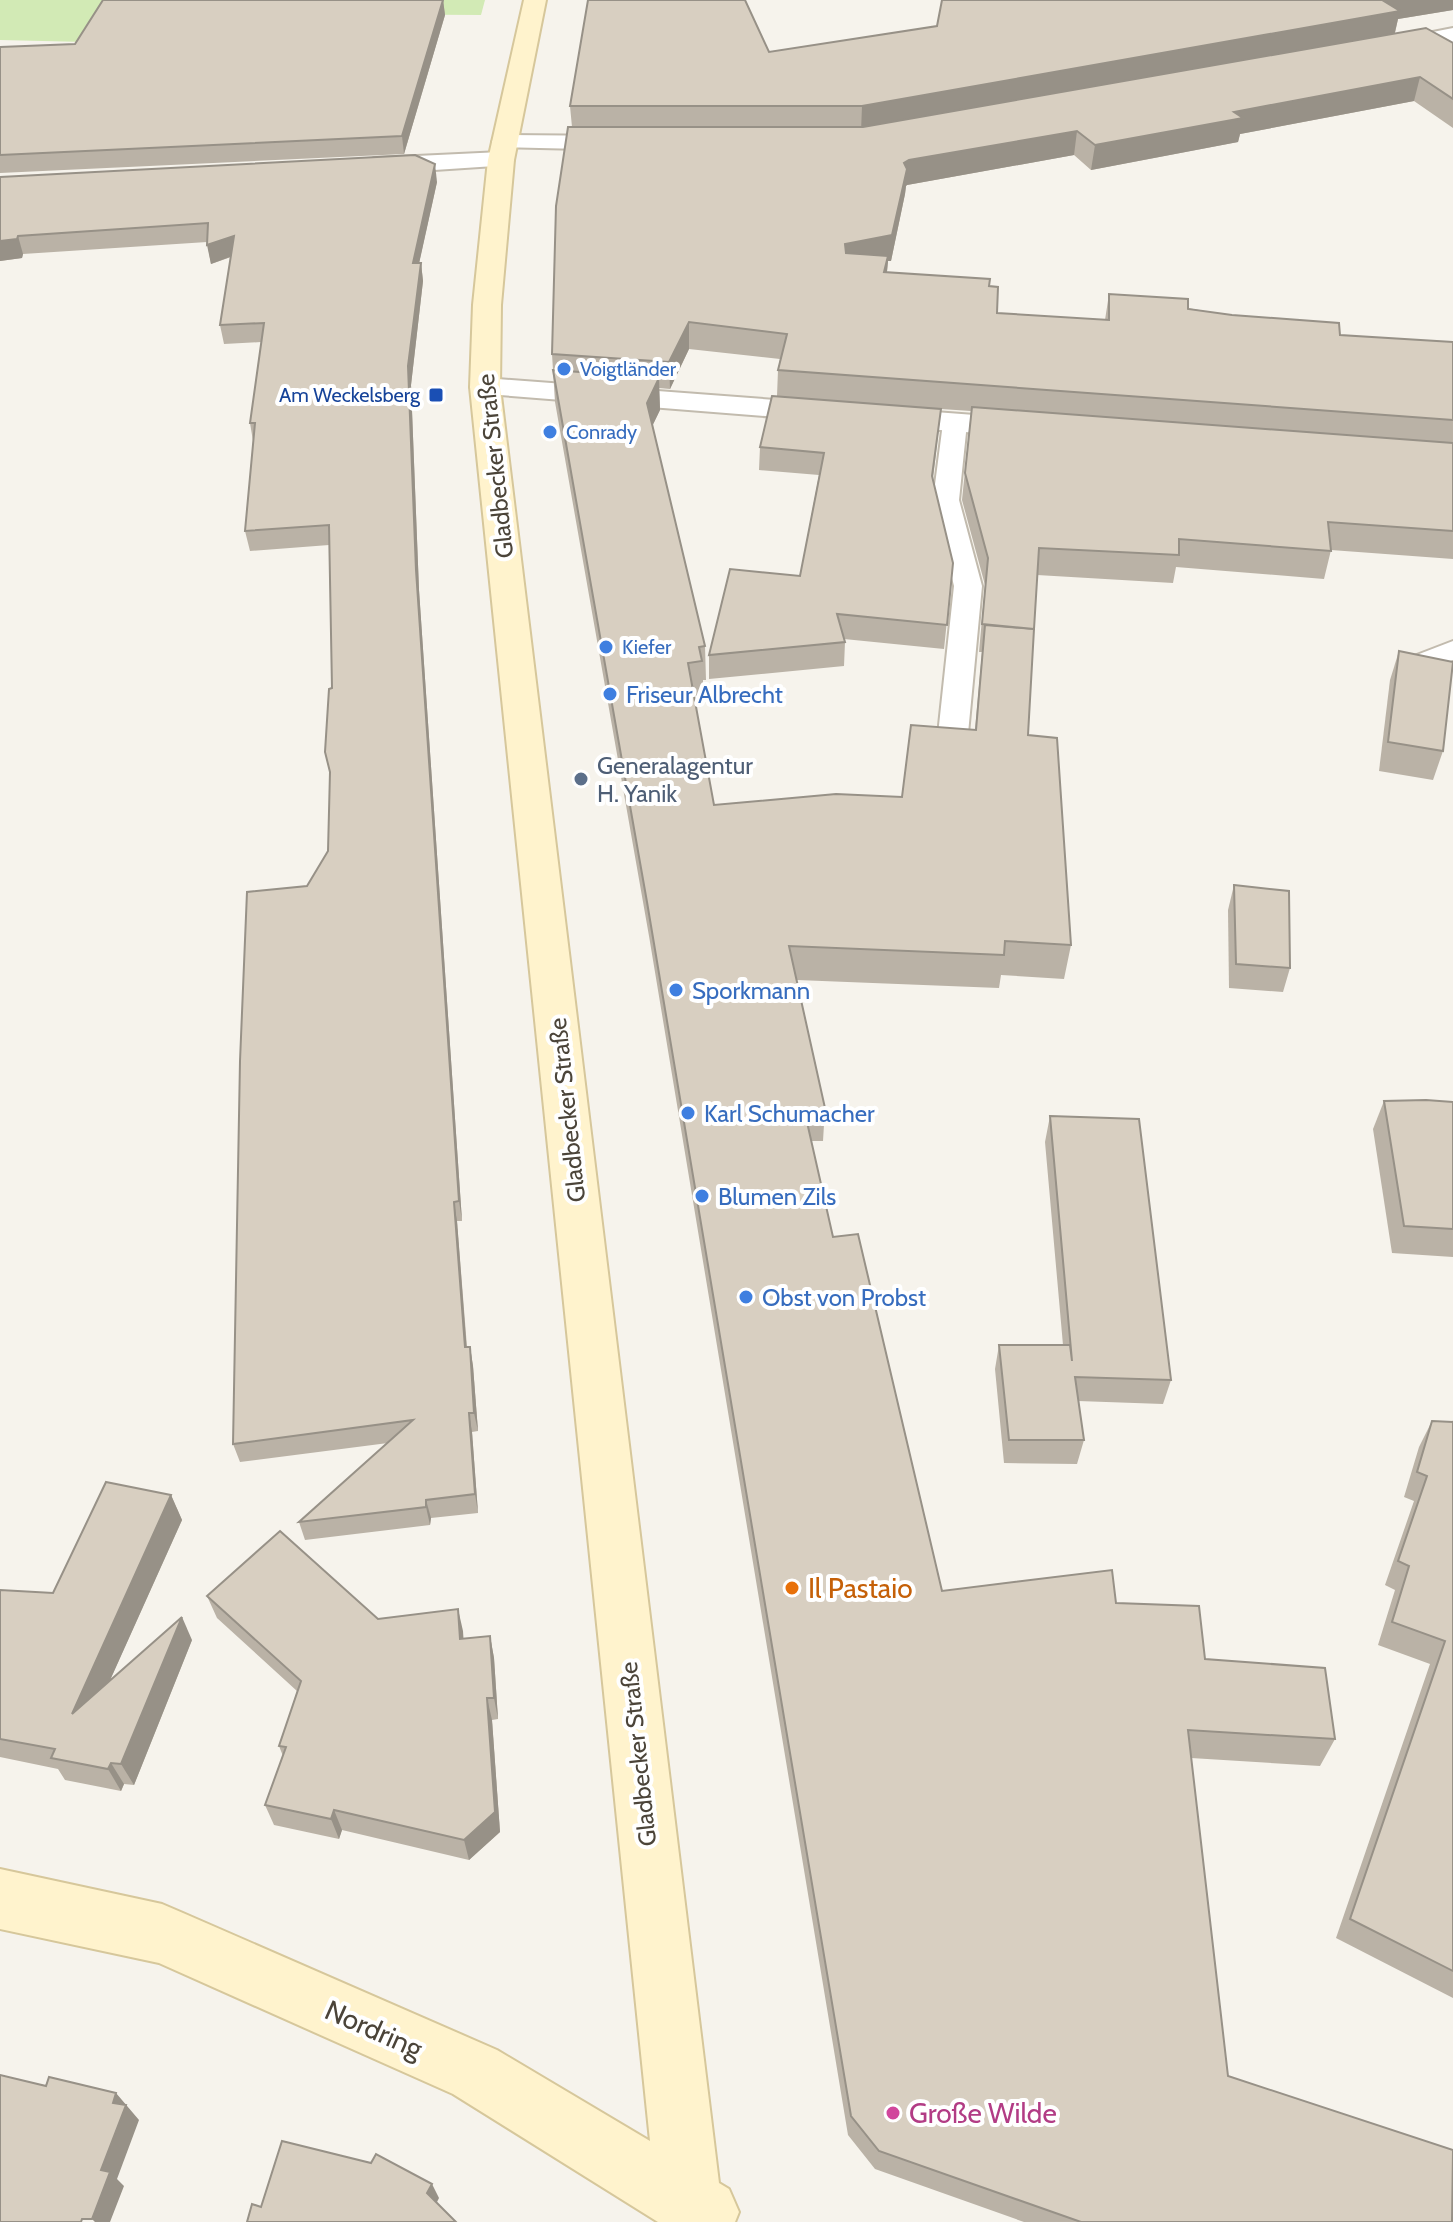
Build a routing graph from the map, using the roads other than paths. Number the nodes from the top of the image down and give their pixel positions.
1 (535, 0) edge
2 (1453, 35) edge
3 (1360, 52) edge
4 (654, 143) edge
5 (502, 151) junction
6 (356, 167) edge
7 (485, 387) junction
8 (955, 423) junction
9 (1062, 431) edge
10 (1453, 650) edge
11 (1411, 667) edge
12 (952, 744) edge
13 (0, 1899) edge
14 (700, 2214) edge

1 - 5 main road, Gladbecker Straße
2 - 3 street
4 - 5 street
5 - 6 street
5 - 7 main road, Gladbecker Straße
7 - 8 street
7 - 14 main road, Gladbecker Straße
8 - 9 street
8 - 12 lane
10 - 11 lane
13 - 14 main road, Nordring

